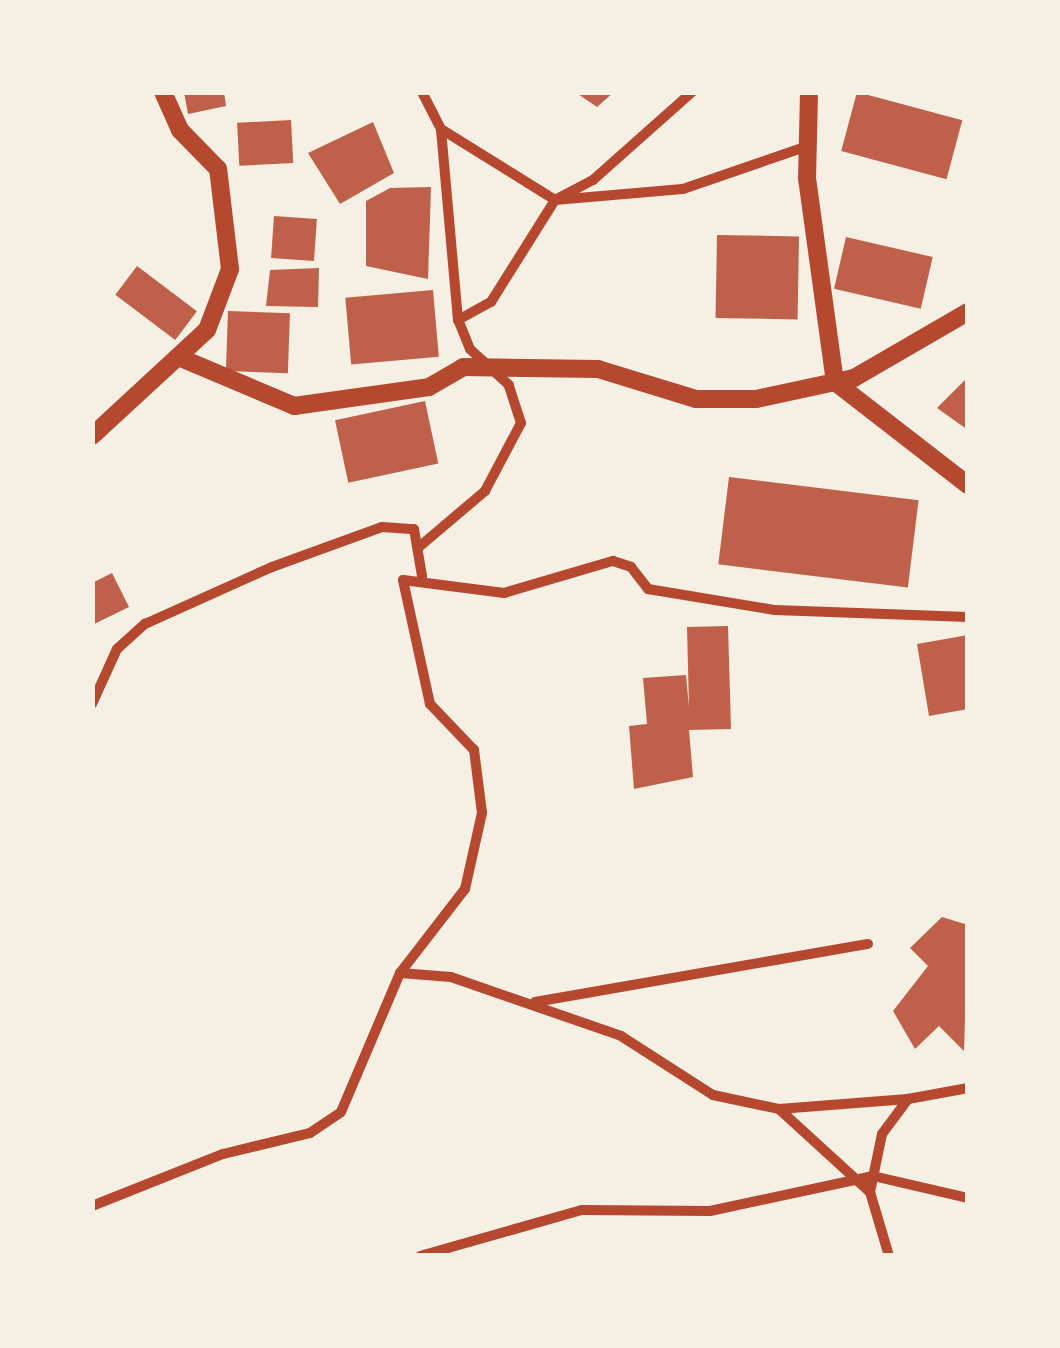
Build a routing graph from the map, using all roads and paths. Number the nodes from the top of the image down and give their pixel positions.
1 (163, 92) edge
2 (422, 92) edge
3 (692, 92) edge
4 (809, 92) edge
5 (441, 129) junction
6 (808, 146) junction
7 (555, 200) junction
8 (968, 312) edge
9 (458, 320) junction
10 (183, 358) junction
11 (490, 370) junction
12 (835, 382) junction
13 (92, 436) edge
14 (968, 486) edge
15 (419, 547) junction
16 (422, 576) junction
17 (968, 617) edge
18 (92, 704) edge
19 (868, 944) dead end
20 (400, 973) junction
21 (534, 1002) junction
22 (968, 1088) edge
23 (908, 1099) junction
24 (779, 1109) junction
25 (873, 1176) junction
26 (854, 1179) junction
27 (870, 1192) junction
28 (968, 1198) edge
29 (92, 1206) edge
30 (426, 1254) edge
31 (889, 1256) edge

1 - 10 street
2 - 5 street
3 - 7 street
4 - 6 street
5 - 7 street
5 - 9 street
6 - 7 street
6 - 12 street
7 - 9 street
8 - 12 street
9 - 11 street
10 - 11 street
10 - 13 street
11 - 12 street
11 - 15 street
12 - 14 street
15 - 16 street
15 - 18 street
16 - 17 street
16 - 20 street
19 - 21 street
20 - 21 street
20 - 29 street
21 - 24 street
22 - 23 street
23 - 24 street
23 - 25 street
24 - 26 street
25 - 26 street
25 - 27 street
25 - 28 street
26 - 27 street
26 - 30 street
27 - 31 street

